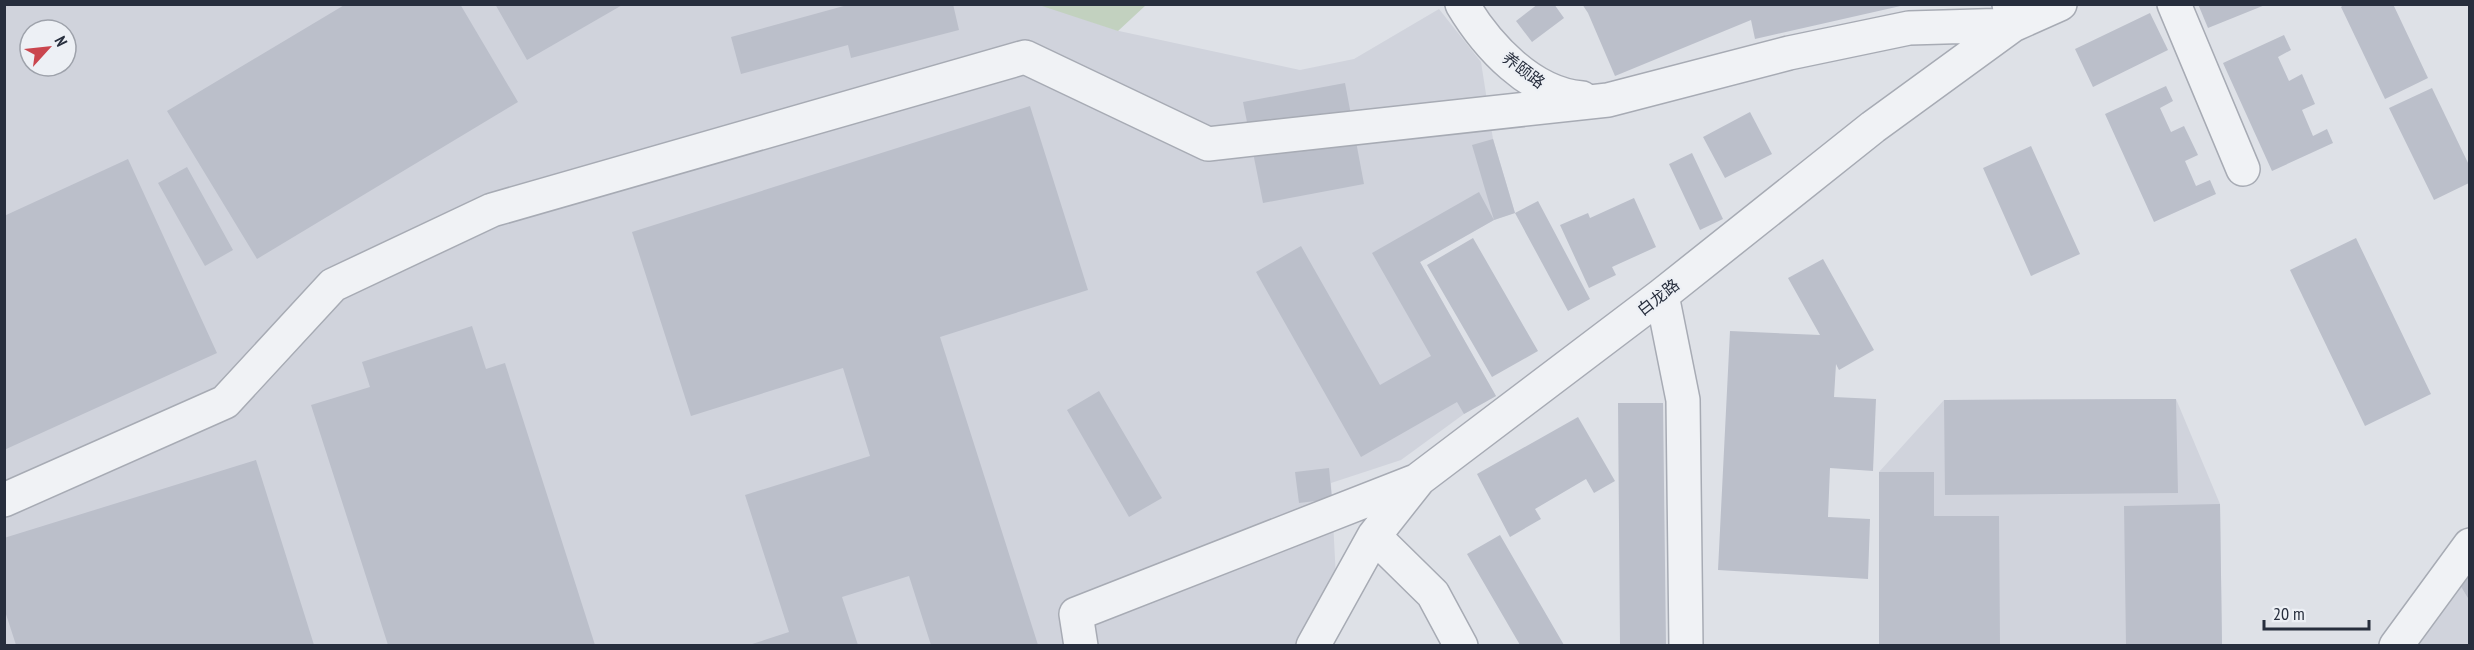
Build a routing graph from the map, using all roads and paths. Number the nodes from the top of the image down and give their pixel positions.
1 (1462, 4) edge
2 (2060, 4) edge
3 (2174, 4) edge
4 (2011, 15) edge
5 (1608, 100) junction
6 (2243, 169) dead end
7 (1662, 295) junction
8 (1419, 479) junction
9 (4, 500) edge
10 (1374, 536) junction
11 (2469, 549) edge
12 (1081, 645) edge
13 (1313, 645) edge
14 (1461, 645) edge
15 (1686, 645) edge
16 (2396, 645) edge

1 - 5 street, 养颐路
2 - 4 street, 白龙路
3 - 6 street
4 - 5 street
4 - 7 street, 白龙路
5 - 9 street
7 - 8 street, 白龙路
7 - 15 street
8 - 10 street, 白龙路
8 - 12 street
10 - 13 street, 白龙路
10 - 14 street
11 - 16 street

